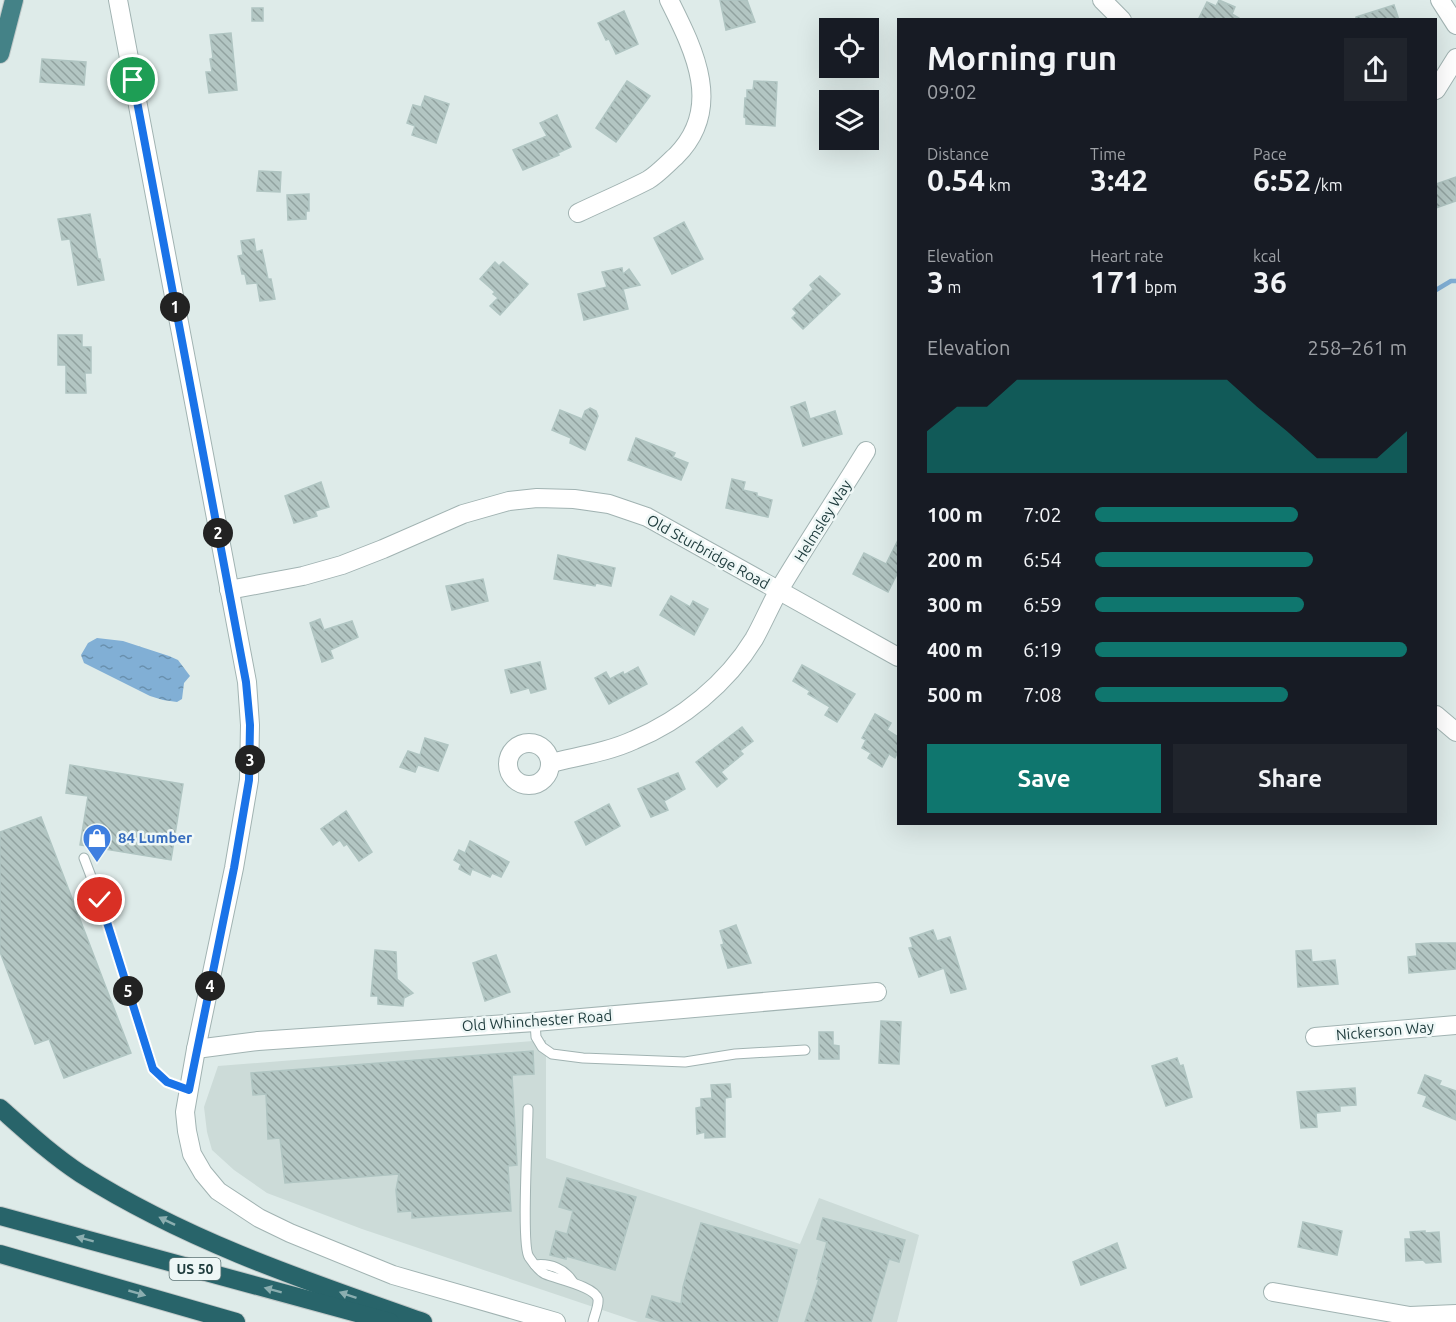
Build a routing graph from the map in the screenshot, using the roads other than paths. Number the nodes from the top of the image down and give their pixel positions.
1 (14, 0) edge
2 (118, 0) edge
3 (669, 0) edge
4 (1102, 0) edge
5 (1440, 0) edge
6 (1120, 18) edge
7 (1456, 25) edge
8 (0, 54) edge
9 (1456, 58) edge
10 (1437, 88) edge
11 (578, 213) dead end
12 (866, 451) dead end
13 (229, 590) junction
14 (779, 591) junction
15 (897, 656) edge
16 (1437, 716) edge
17 (1456, 732) edge
18 (551, 763) dead end
19 (84, 858) dead end
20 (877, 992) dead end
21 (535, 1022) junction
22 (1456, 1025) edge
23 (1315, 1037) dead end
24 (196, 1049) junction
25 (805, 1050) dead end
26 (189, 1090) junction
27 (0, 1108) edge
28 (528, 1109) dead end
29 (0, 1216) edge
30 (0, 1254) edge
31 (1273, 1292) dead end
32 (1456, 1314) edge
33 (236, 1322) edge
34 (390, 1322) edge
35 (423, 1322) edge
36 (556, 1322) edge
37 (592, 1322) edge

1 - 8 highway
2 - 13 street
3 - 11 street
4 - 6 street
5 - 7 street
9 - 10 street
12 - 14 street, Helmsley Way
13 - 14 street, Old Sturbridge Road
13 - 24 street
14 - 15 street, Old Sturbridge Road
14 - 18 street, Helmsley Way
16 - 17 street
19 - 26 lane
20 - 21 street, Old Whinchester Road
21 - 24 street, Old Whinchester Road
21 - 25 lane
22 - 23 street, Nickerson Way
24 - 26 street
26 - 36 street
35 -> 27 highway
28 - 37 lane
34 -> 29 highway, US 50
30 -> 33 highway, US 50
31 - 32 street

